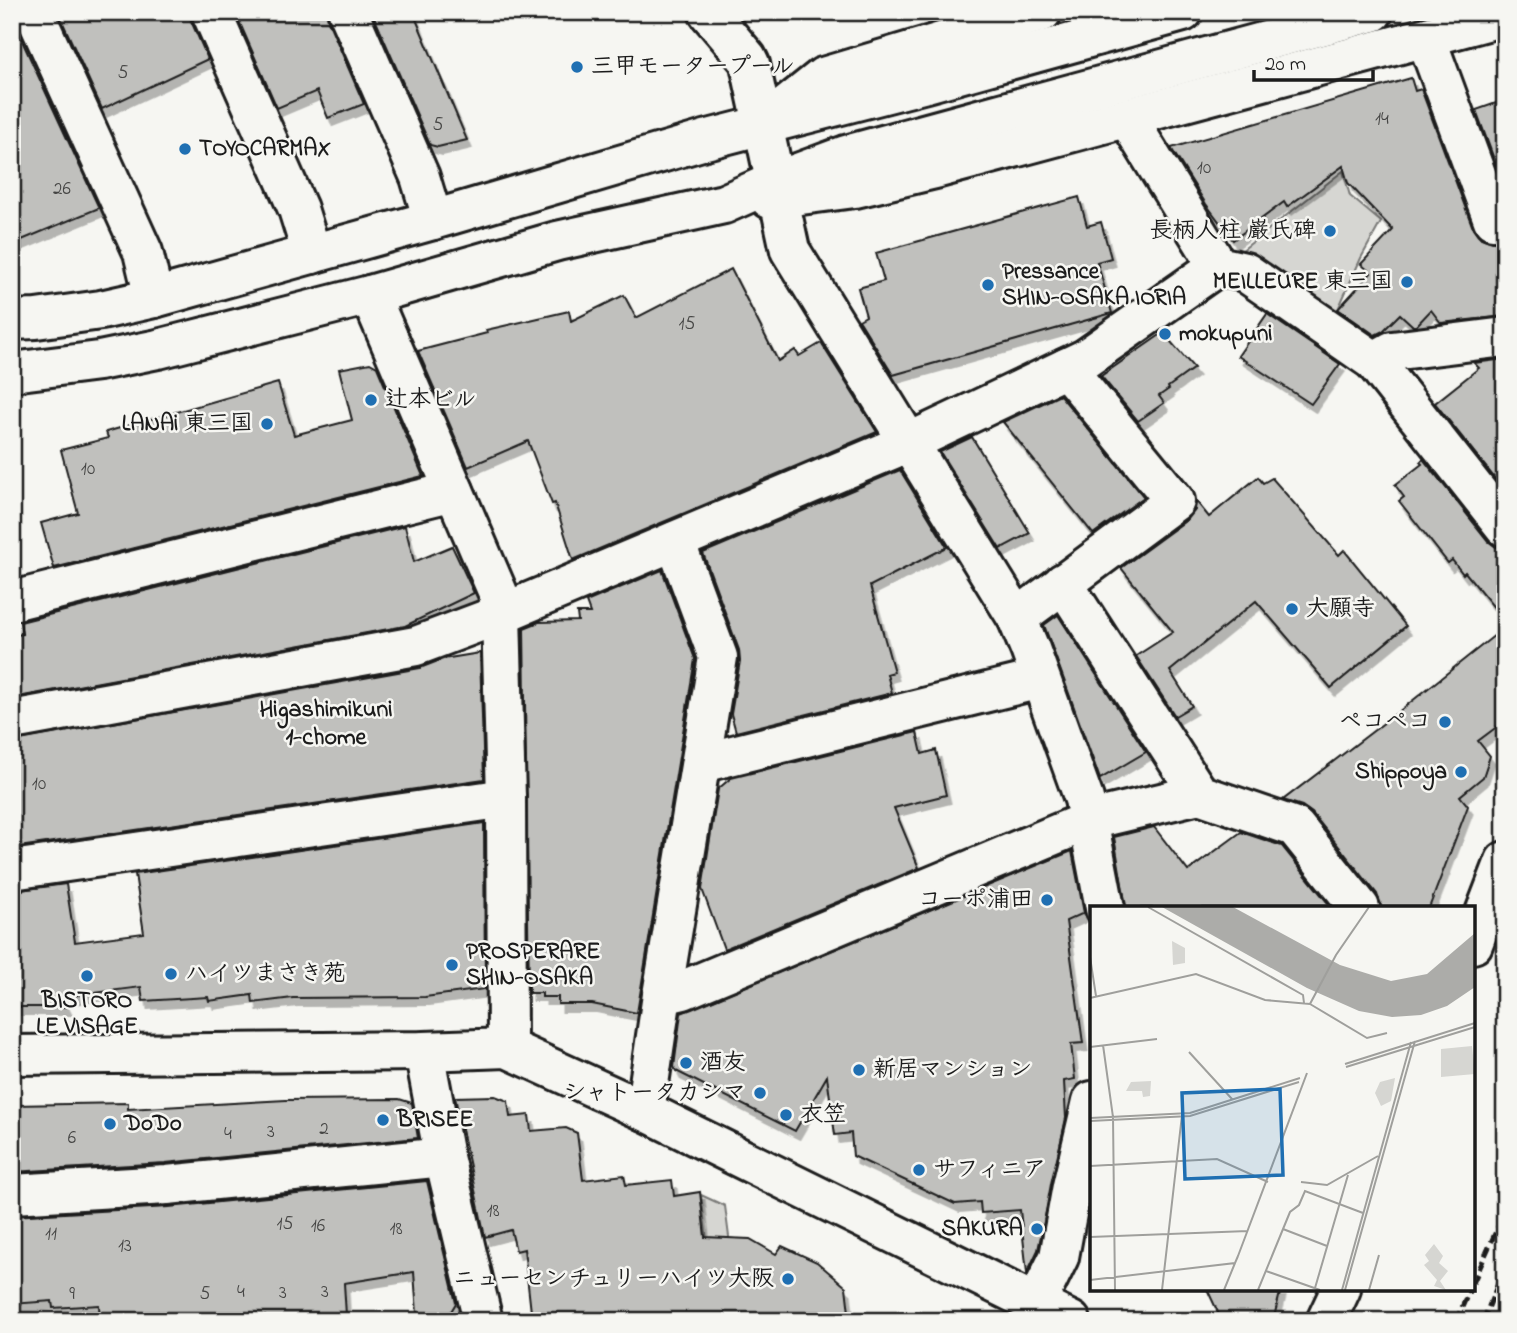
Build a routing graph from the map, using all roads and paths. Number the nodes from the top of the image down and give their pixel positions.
1 (34, 12) edge
2 (211, 12) edge
3 (348, 12) edge
4 (1042, 12) edge
5 (1183, 12) edge
6 (1373, 12) edge
7 (1505, 16) edge
8 (722, 17) edge
9 (1426, 38) junction
10 (1128, 119) junction
11 (764, 124) junction
12 (778, 189) junction
13 (1505, 212) edge
14 (433, 220) junction
15 (312, 254) junction
16 (1218, 266) junction
17 (370, 295) junction
18 (154, 298) junction
19 (12, 320) edge
20 (1505, 337) edge
21 (1374, 361) junction
22 (1066, 368) junction
23 (12, 372) edge
24 (910, 442) junction
25 (454, 491) junction
26 (1505, 527) edge
27 (675, 541) junction
28 (1063, 583) junction
29 (12, 601) edge
30 (501, 614) junction
31 (1017, 618) junction
32 (1040, 678) junction
33 (12, 720) edge
34 (701, 763) junction
35 (1199, 794) junction
36 (506, 798) junction
37 (1090, 820) junction
38 (1505, 861) edge
39 (12, 870) edge
40 (1105, 906) edge
41 (1358, 906) edge
42 (1475, 939) edge
43 (662, 995) junction
44 (507, 1048) junction
45 (424, 1051) junction
46 (12, 1055) edge
47 (1090, 1110) edge
48 (645, 1111) junction
49 (444, 1157) junction
50 (12, 1194) edge
51 (1340, 1291) edge
52 (1036, 1304) junction
53 (483, 1321) edge
54 (1071, 1321) edge
55 (1326, 1321) edge

1 - 18 street
2 - 15 street
3 - 14 street
4 - 11 street
5 - 11 street
6 - 12 street
7 - 9 street
8 - 11 street
9 - 10 street
9 - 13 street
10 - 12 street
10 - 16 street
11 - 12 street
11 - 14 street
12 - 17 street
12 - 24 street
14 - 15 street
15 - 18 street
16 - 21 street
16 - 22 street
17 - 23 street
17 - 25 street
18 - 19 street
20 - 21 street
21 - 26 street
22 - 24 street
22 - 28 street
24 - 27 street
24 - 31 street
25 - 29 street
25 - 30 street
27 - 30 street
27 - 34 street
28 - 31 street
28 - 35 street
30 - 33 street
30 - 36 street
31 - 32 street
32 - 34 street
32 - 37 street
34 - 43 street
35 - 37 street
35 - 41 street
36 - 39 street
36 - 44 street
37 - 40 street
37 - 43 street
38 - 42 street
43 - 48 street
44 - 45 street
44 - 48 street
45 - 46 street
45 - 49 street
47 - 52 street
48 - 52 street
49 - 50 street
49 - 53 street
51 - 55 street
52 - 54 street

